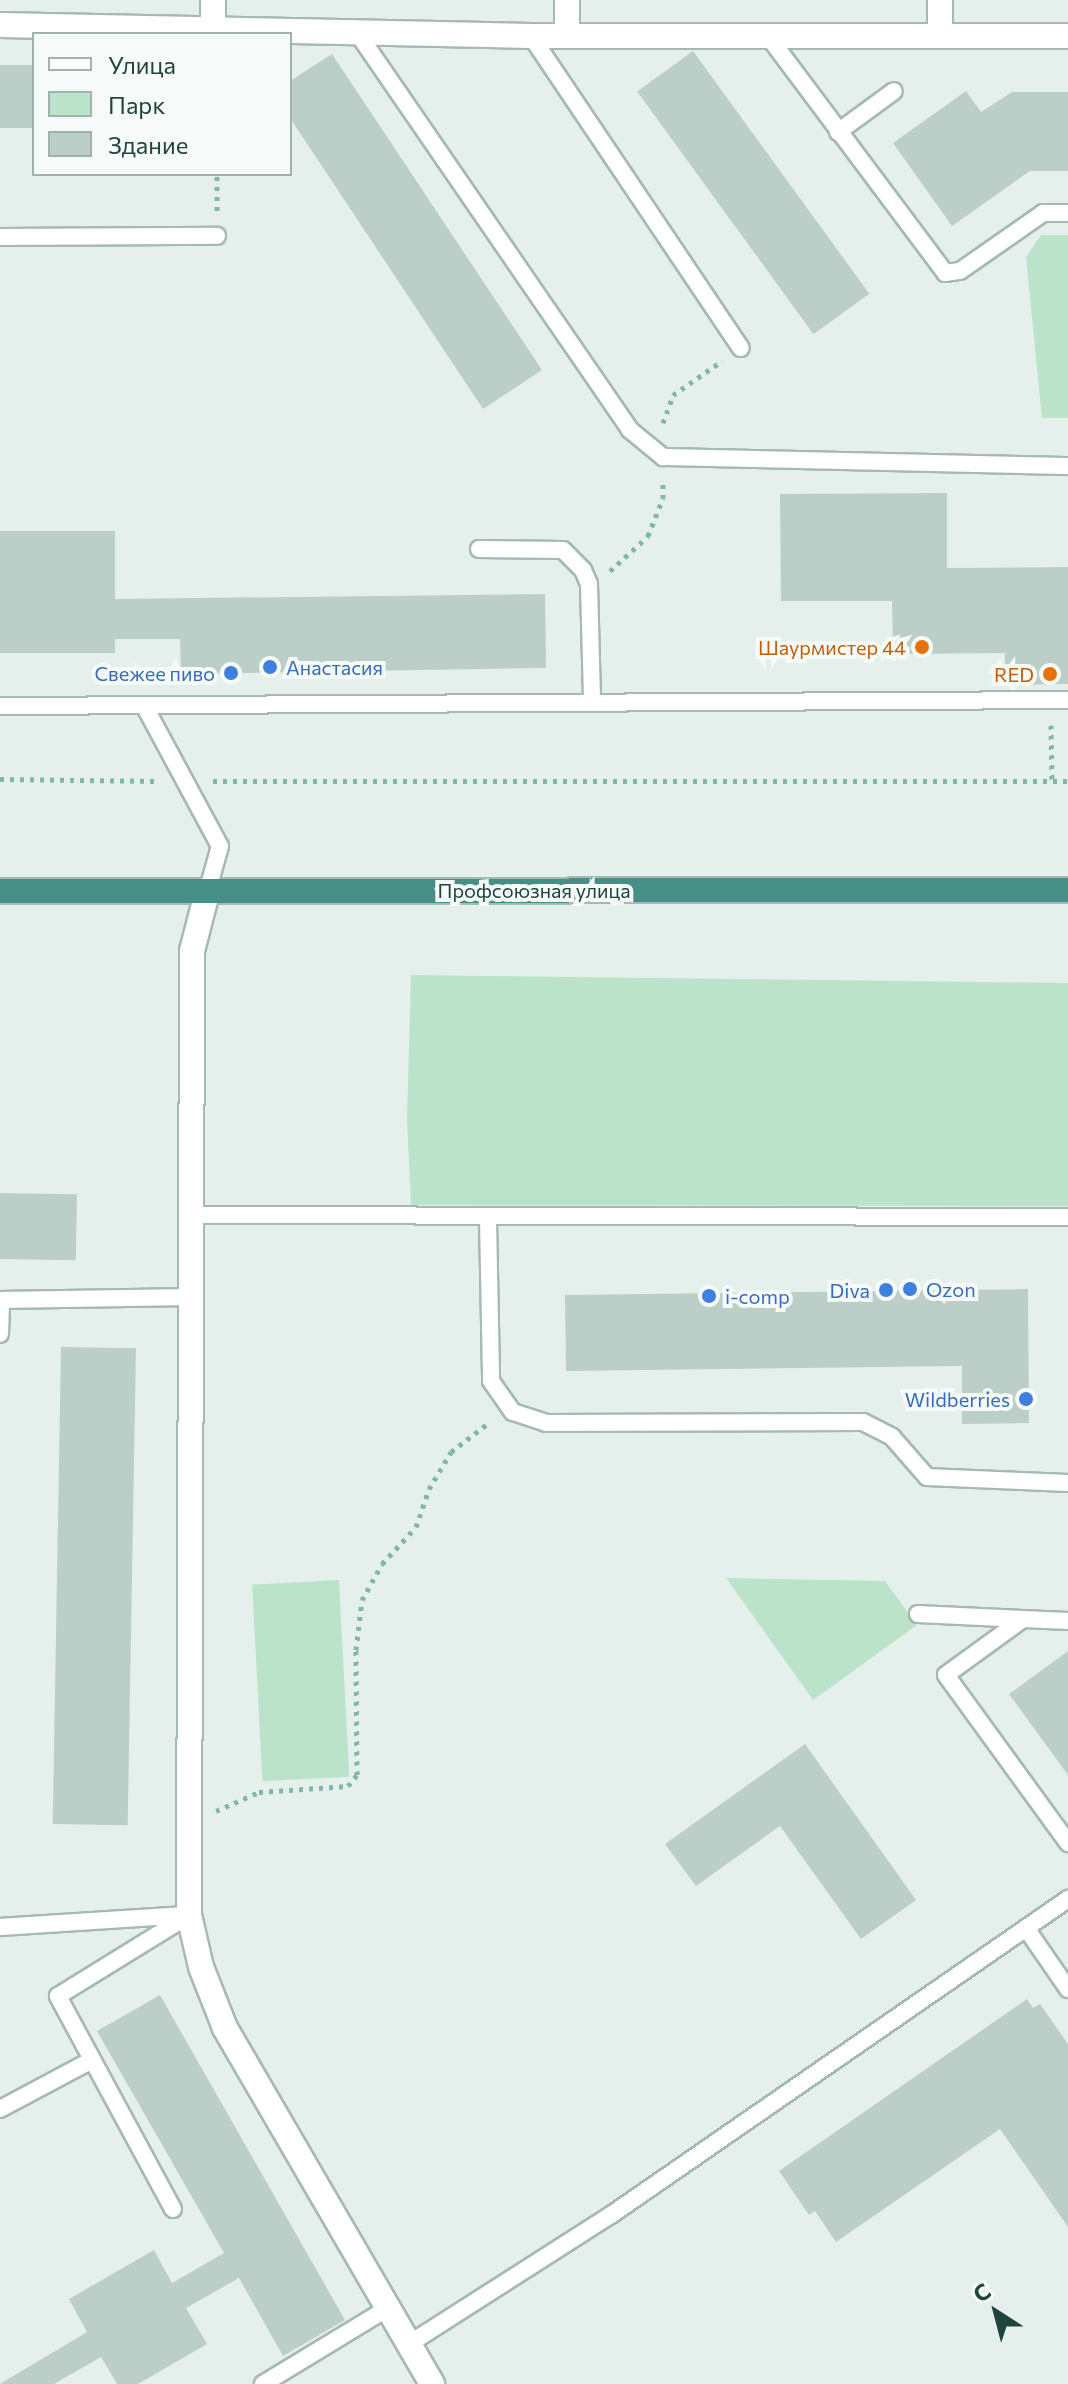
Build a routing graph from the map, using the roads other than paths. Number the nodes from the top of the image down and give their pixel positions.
1 (213, 0) edge
2 (567, 0) edge
3 (940, 0) edge
4 (0, 25) edge
5 (213, 27) junction
6 (354, 28) junction
7 (567, 35) junction
8 (531, 36) junction
9 (768, 36) junction
10 (940, 36) junction
11 (1068, 36) edge
12 (894, 91) dead end
13 (838, 132) junction
14 (1068, 213) edge
15 (217, 236) dead end
16 (0, 237) edge
17 (741, 348) dead end
18 (1068, 466) edge
19 (479, 549) dead end
20 (592, 700) junction
21 (1059, 700) edge
22 (0, 706) edge
23 (145, 707) junction
24 (208, 889) junction
25 (1068, 890) edge
26 (0, 891) edge
27 (192, 1215) junction
28 (1068, 1217) edge
29 (488, 1219) junction
30 (191, 1297) junction
31 (0, 1300) edge
32 (0, 1334) edge
33 (1068, 1483) edge
34 (918, 1614) dead end
35 (1023, 1619) junction
36 (1068, 1621) edge
37 (1068, 1843) edge
38 (1068, 1899) edge
39 (189, 1915) junction
40 (0, 1927) edge
41 (1026, 1928) junction
42 (1068, 1989) edge
43 (92, 2060) junction
44 (0, 2109) edge
45 (173, 2209) dead end
46 (388, 2308) junction
47 (409, 2344) junction
48 (263, 2384) edge
49 (432, 2384) edge

1 - 5 street
2 - 7 street
3 - 10 street
4 - 5 street
5 - 6 street
6 - 8 street
6 - 18 lane
7 - 8 street
7 - 9 street
8 - 17 lane
9 - 10 street
9 - 13 lane
10 - 11 street
12 - 13 lane
13 - 14 lane
15 - 16 lane
19 - 20 lane
20 - 21 lane
20 - 23 lane
22 - 23 lane
23 - 24 lane
24 - 25 highway, Профсоюзная улица
24 - 26 highway, Профсоюзная улица
24 - 27 street
27 - 29 lane
27 - 30 street
28 - 29 lane
29 - 33 lane
30 - 31 lane
30 - 39 street
31 - 32 lane
34 - 35 lane
35 - 36 lane
35 - 37 lane
38 - 41 lane
39 - 40 lane
39 - 43 lane
39 - 46 street
41 - 42 lane
41 - 47 lane
43 - 44 lane
43 - 45 lane
46 - 47 street
46 - 48 lane
47 - 49 street

